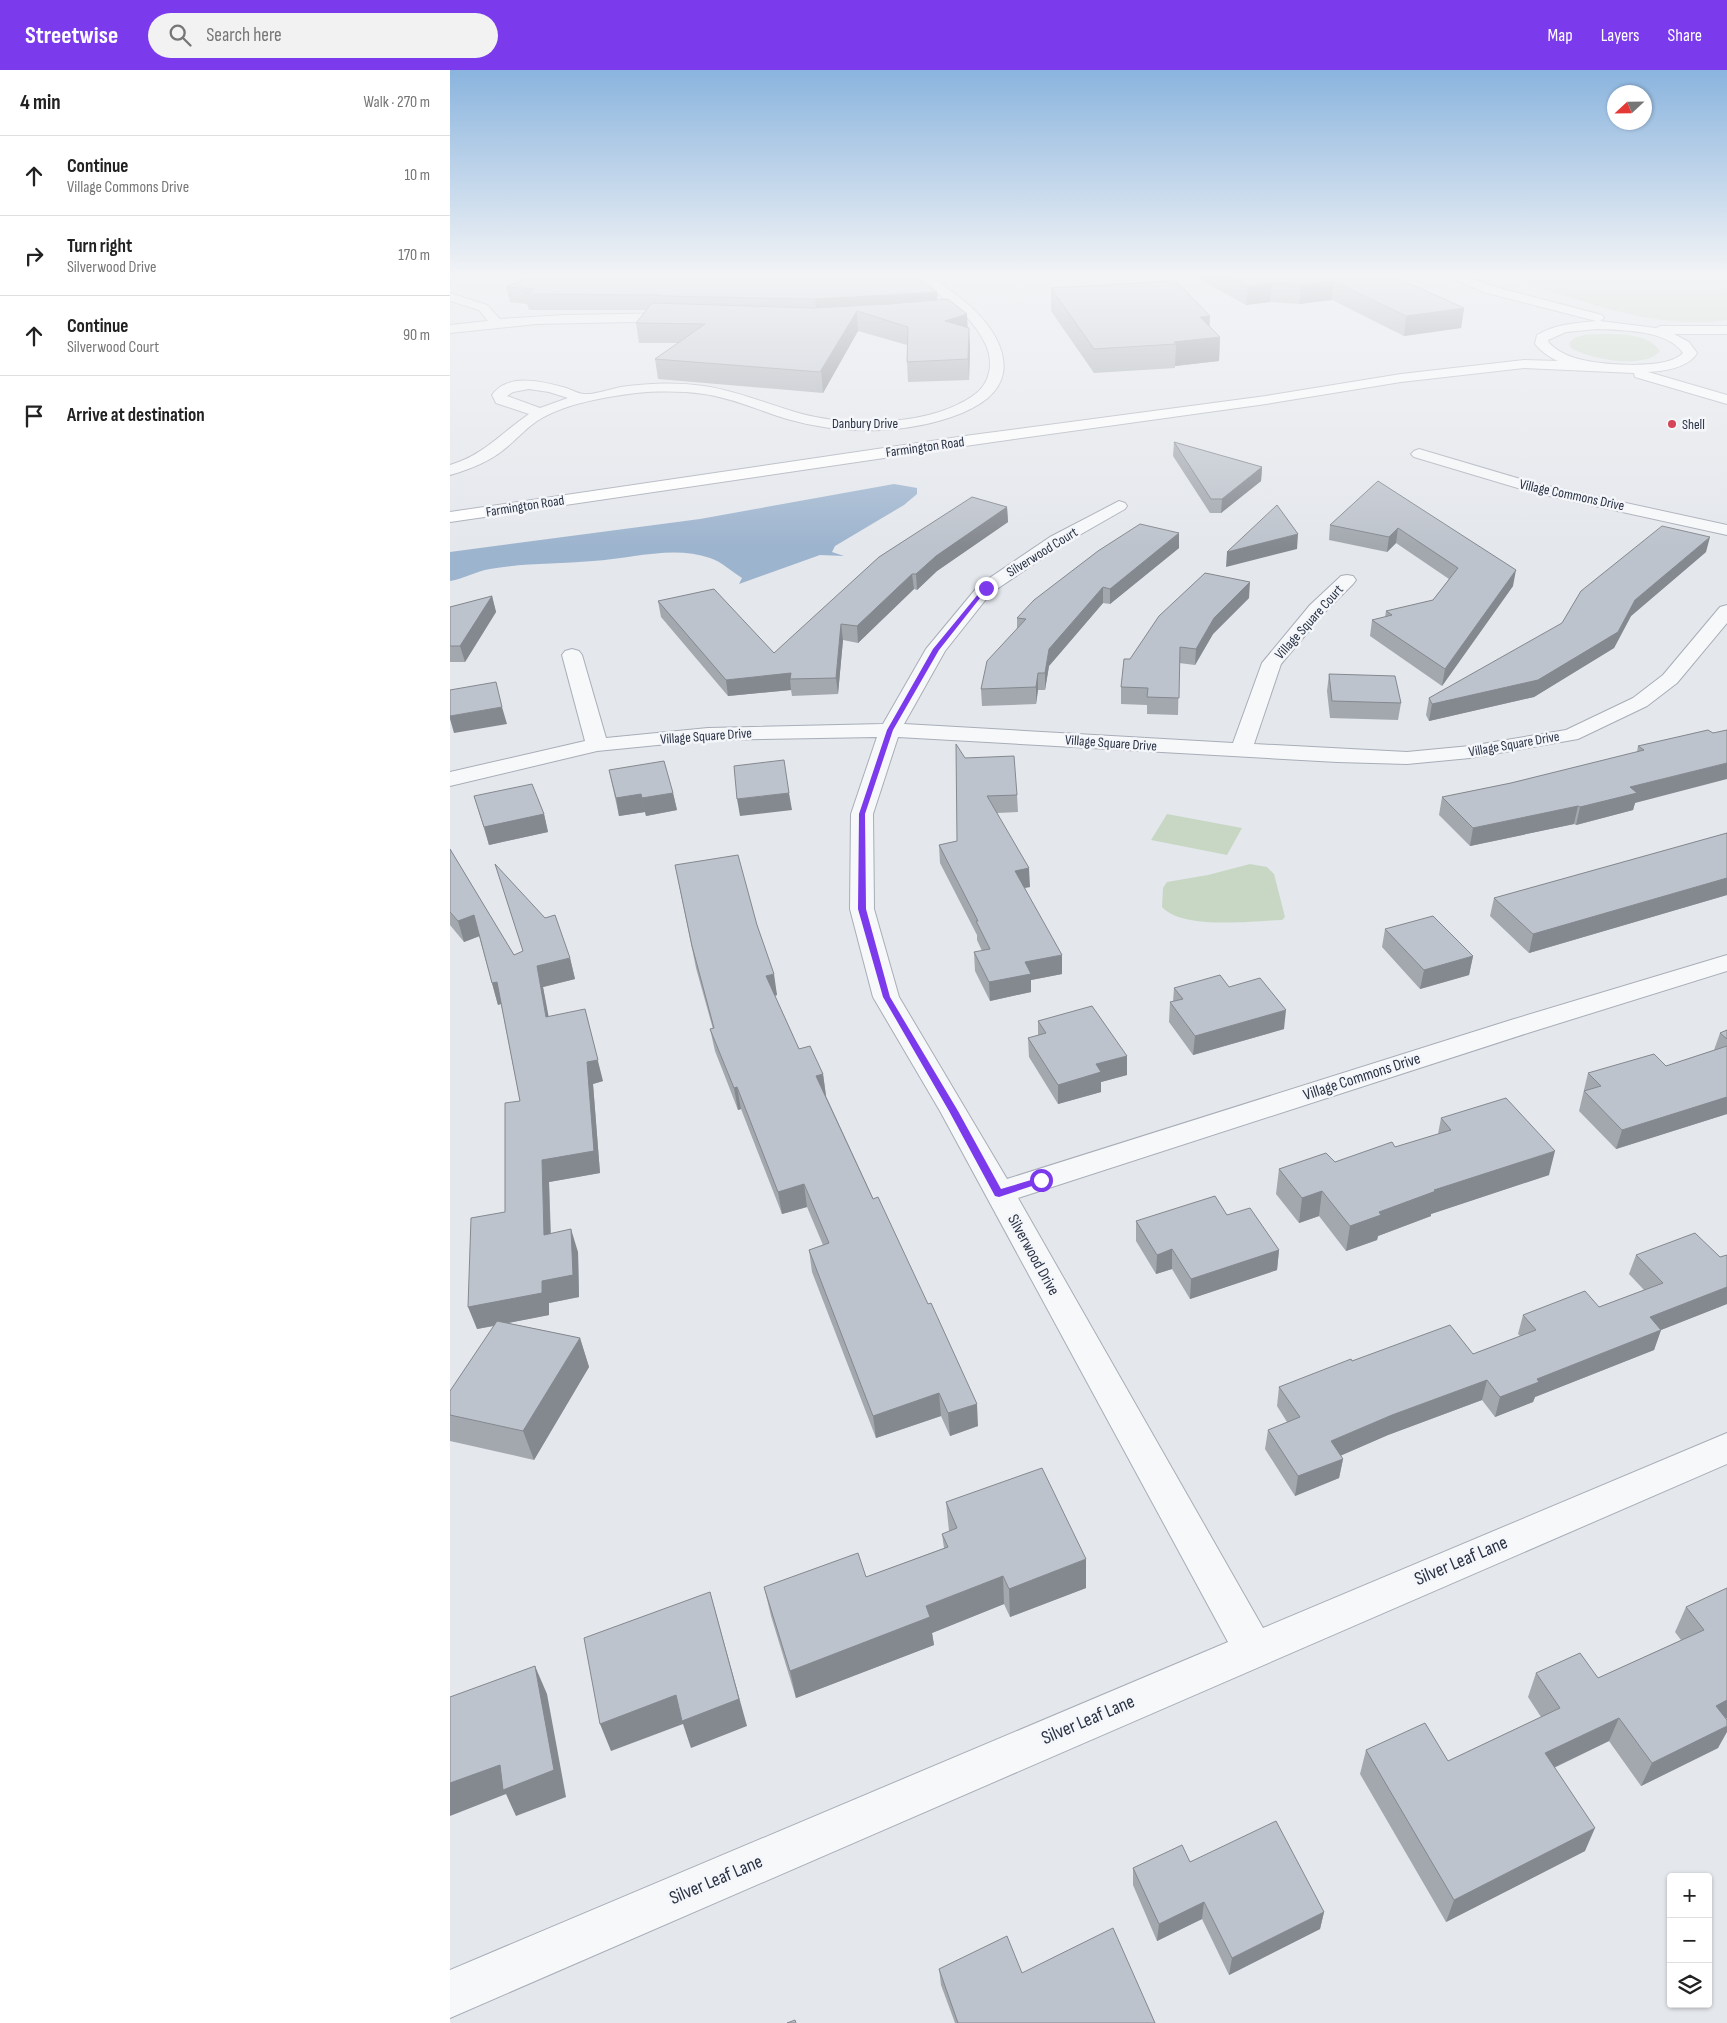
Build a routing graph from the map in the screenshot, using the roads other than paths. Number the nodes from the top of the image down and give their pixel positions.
1 (997, 364) edge
2 (1453, 364) edge
3 (1586, 364) edge
4 (1674, 364) edge
5 (1692, 364) edge
6 (1592, 366) junction
7 (1609, 368) junction
8 (1401, 378) junction
9 (1727, 392) edge
10 (584, 399) junction
11 (1727, 400) edge
12 (542, 412) junction
13 (1419, 454) dead end
14 (450, 470) edge
15 (1119, 506) dead end
16 (450, 517) edge
17 (1727, 530) edge
18 (1347, 580) dead end
19 (1727, 611) edge
20 (572, 655) dead end
21 (890, 730) junction
22 (597, 745) junction
23 (1240, 750) junction
24 (450, 779) edge
25 (1727, 963) edge
26 (999, 1193) junction
27 (1727, 1448) edge
28 (1253, 1649) junction
29 (450, 1994) edge

1 - 10 street, Danbury Drive
2 - 8 street, Farmington Road
3 - 6 street
4 - 7 street
5 - 9 street
6 - 7 street
6 - 8 street, Farmington Road
7 - 11 street
8 - 16 street, Farmington Road
10 - 12 street, Danbury Drive
10 - 12 street, Danbury Drive
12 - 14 street, Danbury Drive
13 - 17 street, Village Commons Drive
15 - 21 street, Silverwood Court
18 - 23 street, Village Square Court
19 - 23 street, Village Square Drive
20 - 22 street
21 - 22 street, Village Square Drive
21 - 23 street, Village Square Drive
21 - 26 street, Silverwood Drive
22 - 24 street, Village Square Drive
25 - 26 street, Village Commons Drive
26 - 28 street, Silverwood Drive
27 - 28 street, Silver Leaf Lane
28 - 29 street, Silver Leaf Lane

